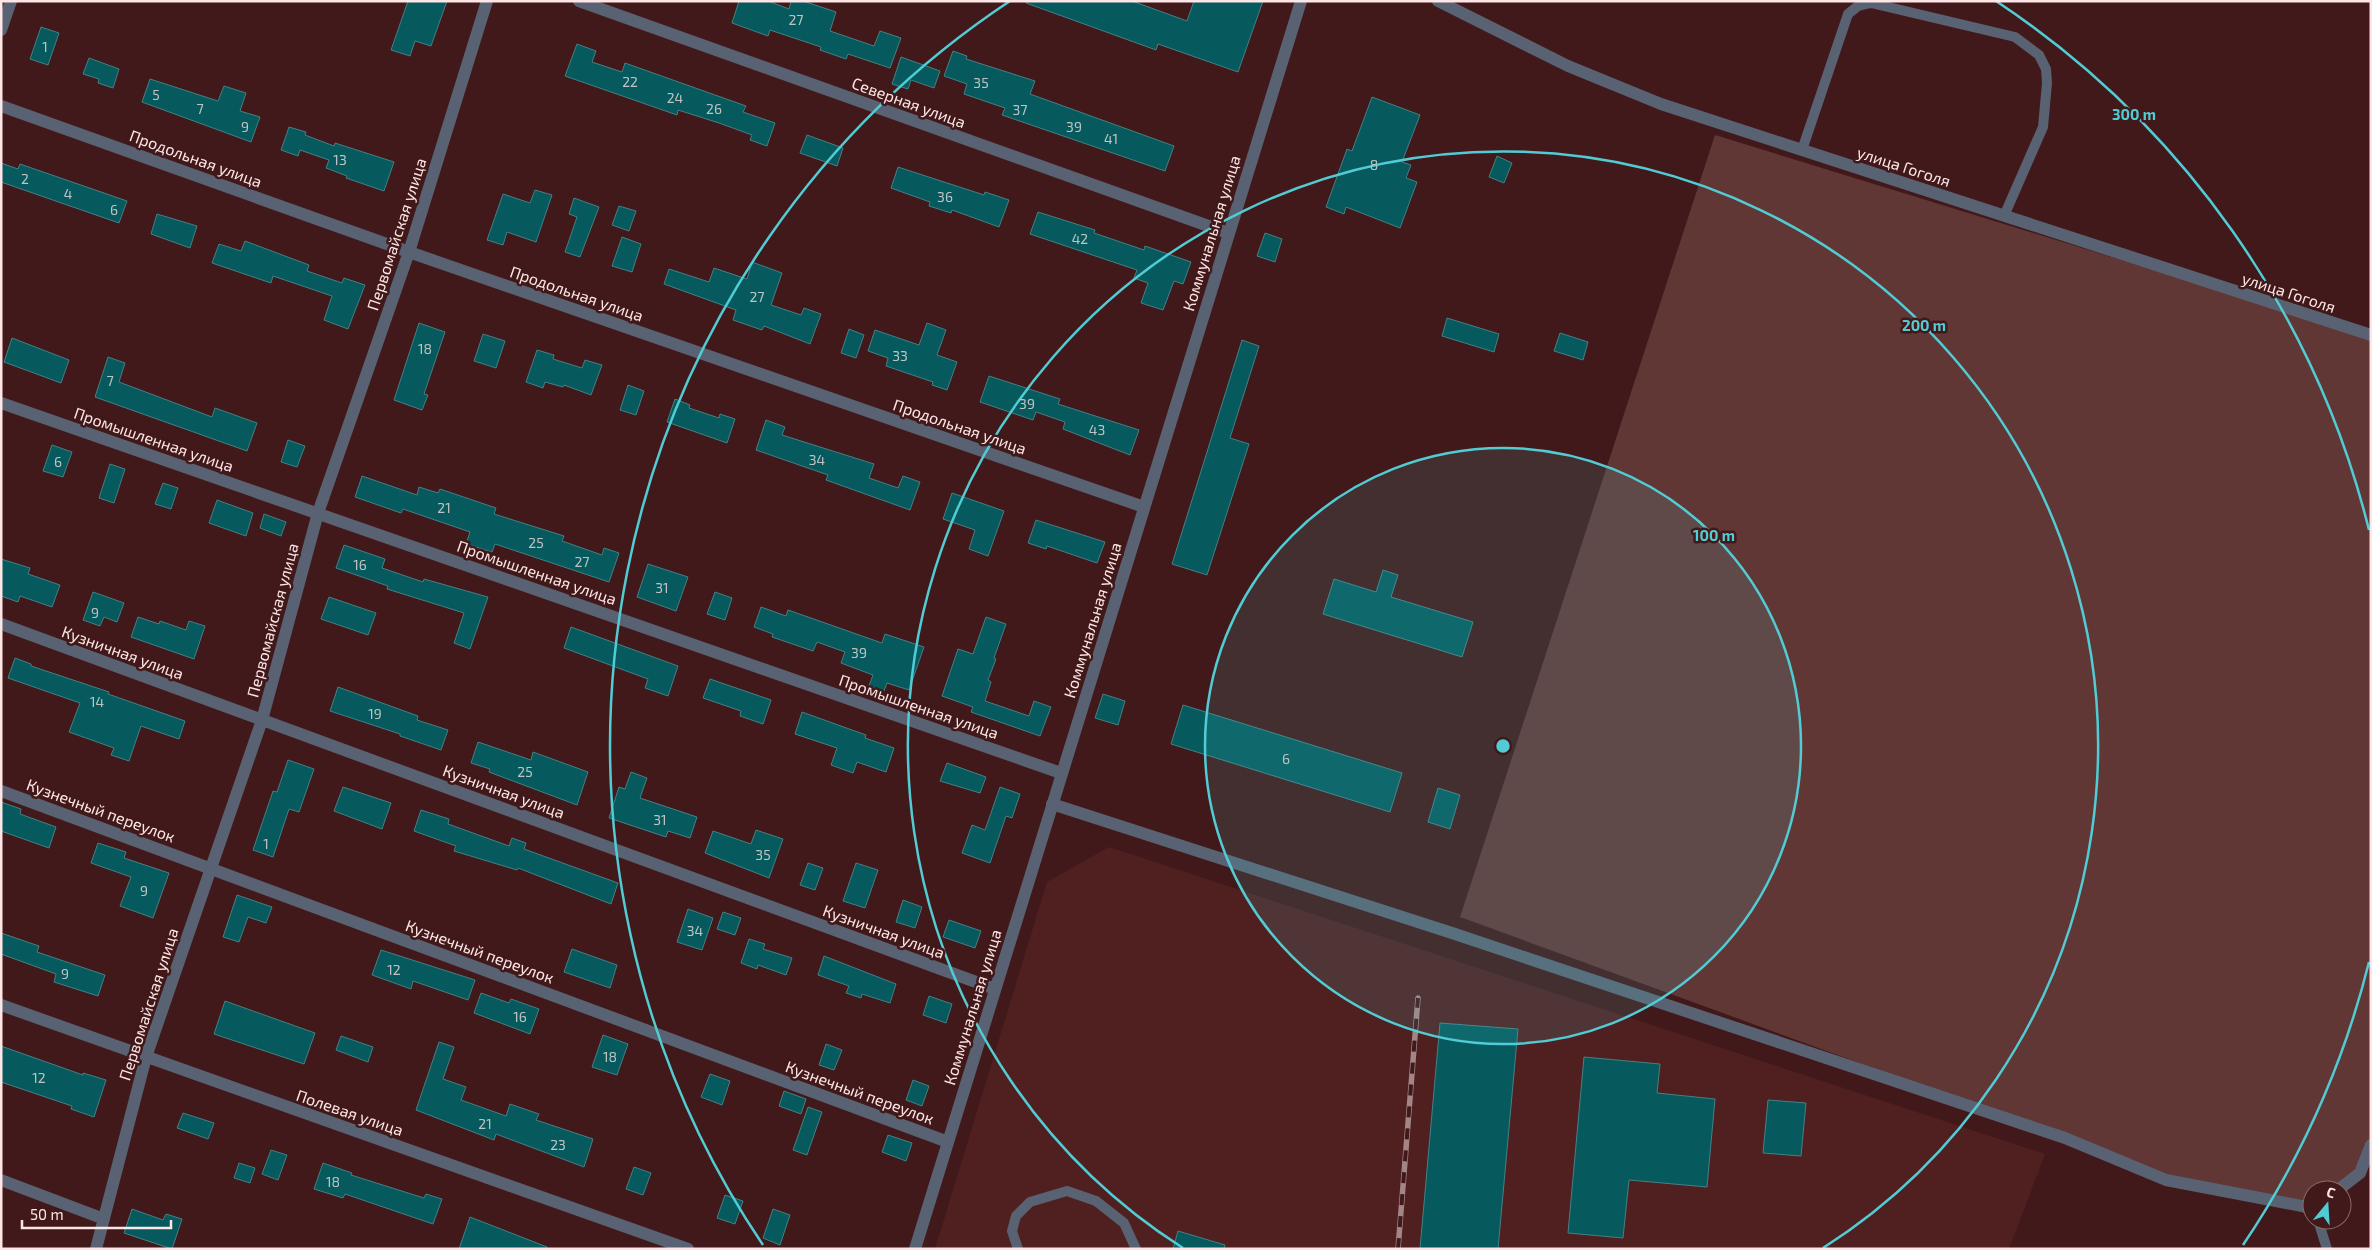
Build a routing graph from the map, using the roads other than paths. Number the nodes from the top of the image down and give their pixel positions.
1 (11, 1) edge
2 (487, 1) edge
3 (579, 1) edge
4 (1301, 1) edge
5 (1438, 1) edge
6 (1, 30) edge
7 (1, 106) edge
8 (1802, 150) junction
9 (2004, 216) junction
10 (1228, 233) junction
11 (409, 252) junction
12 (2371, 335) edge
13 (1, 403) edge
14 (1144, 507) junction
15 (318, 513) junction
16 (1, 624) edge
17 (262, 720) junction
18 (1061, 774) junction
19 (1, 791) edge
20 (1052, 804) junction
21 (209, 868) junction
22 (995, 989) junction
23 (1, 1005) edge
24 (146, 1057) junction
25 (948, 1142) junction
26 (2371, 1145) edge
27 (1, 1180) edge
28 (2351, 1180) edge
29 (2302, 1206) edge
30 (104, 1219) junction
31 (2321, 1230) edge
32 (96, 1249) edge
33 (688, 1249) edge
34 (914, 1249) edge
35 (1018, 1249) edge
36 (1136, 1249) edge
37 (2327, 1249) edge

1 - 6 street
2 - 11 street, Первомайская улица
3 - 10 street, Северная улица
4 - 10 street, Коммунальная улица
5 - 8 street, улица Гоголя
7 - 11 street, Продольная улица
8 - 9 street, улица Гоголя
8 - 9 lane
9 - 12 street, улица Гоголя
10 - 14 street, Коммунальная улица
11 - 14 street, Продольная улица
11 - 15 street, Первомайская улица
13 - 15 street, Промышленная улица
14 - 18 street, Коммунальная улица
15 - 17 street, Первомайская улица
15 - 18 street, Промышленная улица
16 - 17 street, Кузничная улица
17 - 21 street, Первомайская улица
17 - 22 street, Кузничная улица
18 - 20 street, Коммунальная улица
19 - 21 street, Кузнечный переулок
20 - 22 street, Коммунальная улица
20 - 29 street
21 - 24 street, Первомайская улица
21 - 25 street, Кузнечный переулок
22 - 25 street, Коммунальная улица
23 - 24 street, Полевая улица
24 - 30 street, Первомайская улица
24 - 33 street, Полевая улица
25 - 34 street, Коммунальная улица
26 - 28 street
27 - 30 street
30 - 32 street, Первомайская улица
31 - 37 lane
35 - 36 lane

